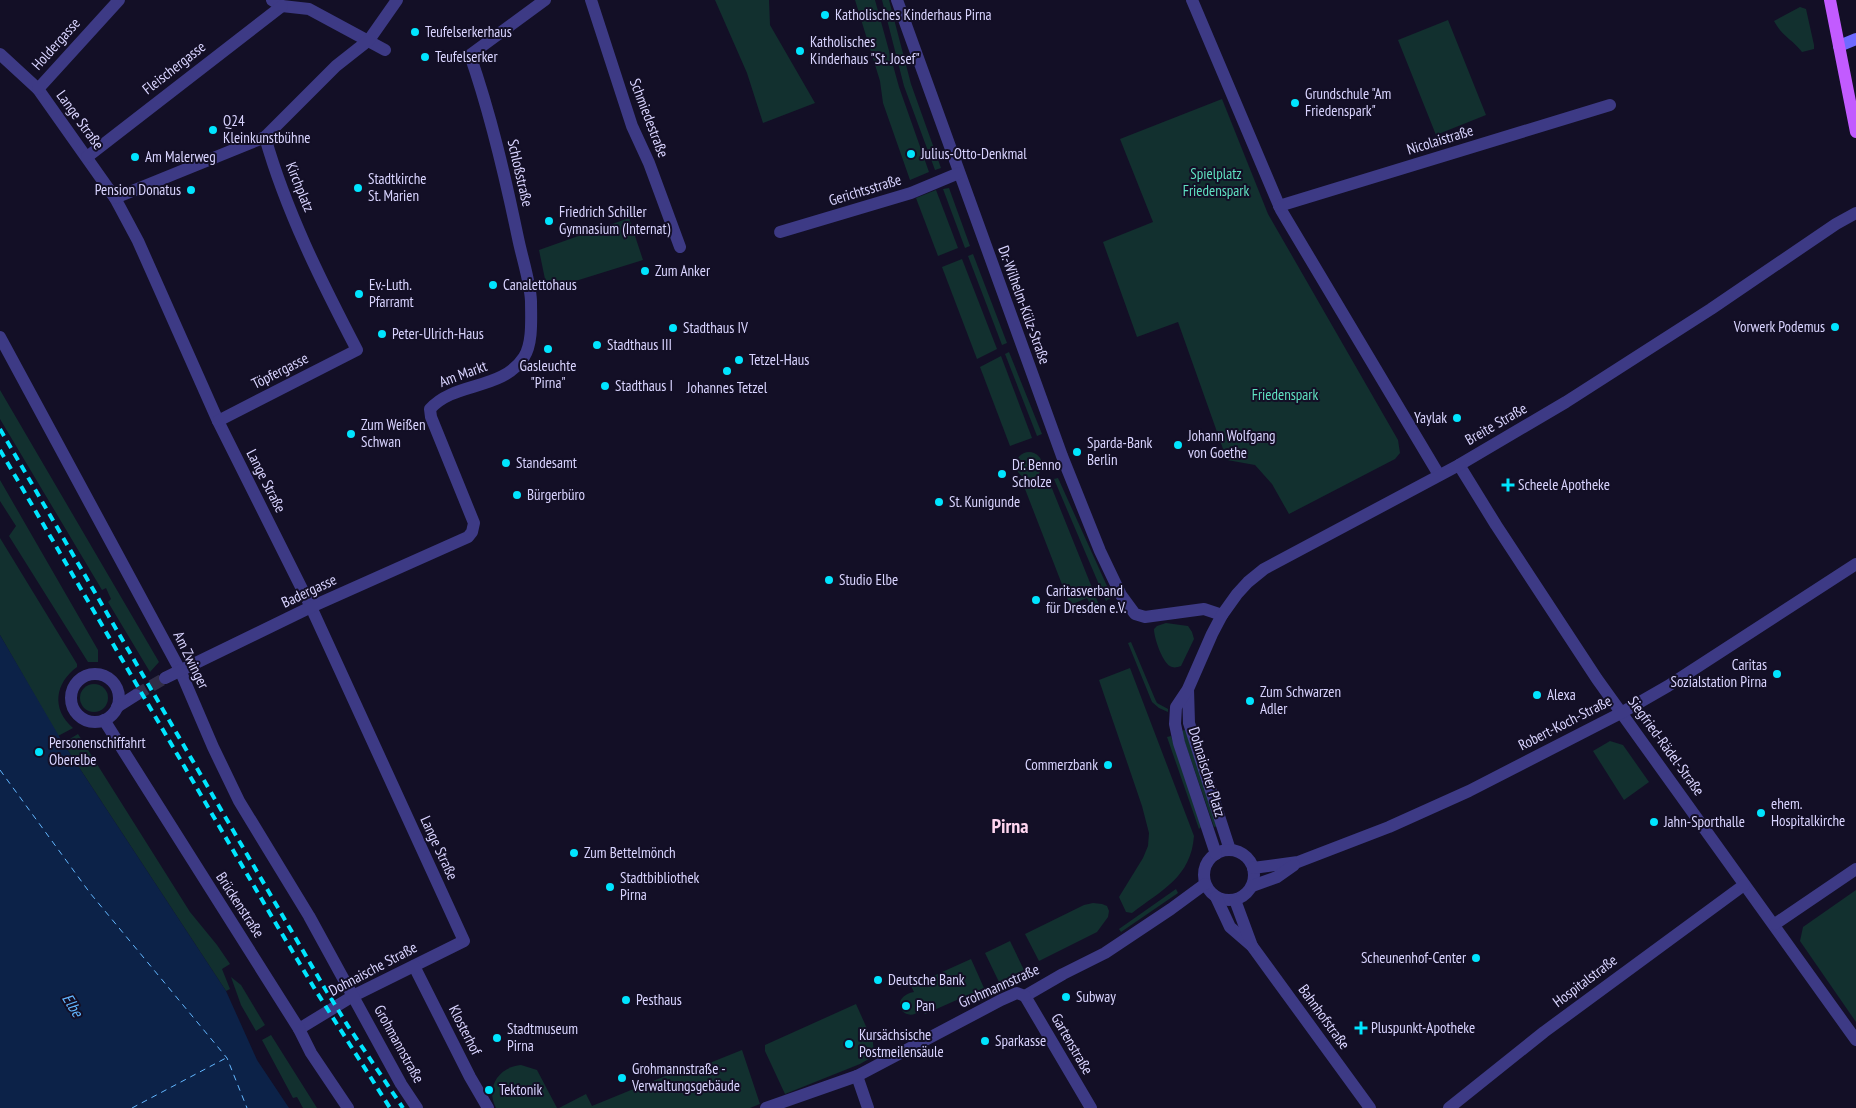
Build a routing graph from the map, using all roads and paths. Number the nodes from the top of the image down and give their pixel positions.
1 (119, 0) edge
2 (397, 0) edge
3 (545, 0) edge
4 (590, 0) edge
5 (897, 0) edge
6 (1192, 0) edge
7 (1830, 0) edge
8 (277, 3) edge
9 (1856, 39) edge
10 (369, 40) junction
11 (1839, 46) junction
12 (385, 50) dead end
13 (2, 57) edge
14 (38, 89) junction
15 (1610, 104) dead end
16 (1856, 132) edge
17 (265, 137) junction
18 (87, 157) junction
19 (959, 173) junction
20 (115, 198) junction
21 (1278, 206) junction
22 (1856, 214) edge
23 (780, 232) dead end
24 (680, 247) dead end
25 (531, 301) joint
26 (0, 337) edge
27 (357, 350) joint
28 (218, 421) junction
29 (1459, 465) junction
30 (1439, 475) junction
31 (468, 537) joint
32 (1856, 564) edge
33 (311, 607) junction
34 (1222, 616) junction
35 (180, 670) junction
36 (165, 678) tunnel mouth
37 (1188, 689) junction
38 (136, 695) tunnel mouth
39 (117, 707) junction
40 (1621, 713) junction
41 (104, 720) junction
42 (1230, 850) junction
43 (1216, 854) junction
44 (1298, 862) junction
45 (1253, 868) junction
46 (1856, 869) edge
47 (1205, 884) junction
48 (1744, 884) junction
49 (1252, 886) junction
50 (1216, 897) junction
51 (1235, 900) junction
52 (1775, 924) junction
53 (464, 941) joint
54 (1252, 946) junction
55 (414, 966) junction
56 (353, 996) junction
57 (1025, 996) junction
58 (299, 1029) junction
59 (1856, 1040) edge
60 (857, 1076) junction
61 (348, 1108) edge
62 (417, 1108) edge
63 (488, 1108) edge
64 (766, 1108) edge
65 (868, 1108) edge
66 (1091, 1108) edge
67 (1370, 1108) edge
68 (1449, 1108) edge

1 - 14 street, Holdergasse
2 - 10 street
3 - 25 street, Schloßstraße
4 - 24 street, Schmiedestraße
5 - 19 street, Dr.-Wilhelm-Külz-Straße
6 - 21 street
7 - 11 main road
8 - 10 street
8 - 18 street, Fleischergasse
9 - 11 main road
10 - 12 street
10 - 17 street
11 - 16 main road
13 - 14 street, Lange Straße
14 - 18 street, Lange Straße
15 - 21 street, Nicolaistraße
17 - 20 street
17 - 27 street, Kirchplatz
18 - 20 street, Lange Straße
19 - 23 street, Gerichtsstraße
19 - 34 street, Dr.-Wilhelm-Külz-Straße
20 - 28 street, Lange Straße
21 - 30 street
22 - 29 street, Breite Straße
25 - 31 street, Am Markt
26 - 35 street, Am Zwinger
27 - 28 street, Töpfergasse
28 - 33 street, Lange Straße
29 - 30 street, Breite Straße
29 - 40 street, Siegfried-Rädel-Straße
30 - 34 street, Breite Straße
31 - 33 street, Badergasse
32 - 40 street, Robert-Koch-Straße
33 - 35 street, Badergasse
33 - 53 street, Lange Straße
34 - 37 street, Breite Straße
35 - 36 street, Badergasse
35 - 56 street, Am Zwinger
37 - 42 street, Dohnaischer Platz
37 - 43 street, Dohnaischer Platz
38 - 39 street
39 - 41 street
39 - 41 street
40 - 44 street, Robert-Koch-Straße
40 - 48 street, Siegfried-Rädel-Straße
41 - 58 street, Brückenstraße
42 - 43 street
42 - 45 street
43 - 47 street
44 - 45 street, Robert-Koch-Straße
44 - 49 street, Robert-Koch-Straße
45 - 49 street
46 - 52 street
47 - 50 street
47 - 57 street, Grohmannstraße
48 - 52 street, Siegfried-Rädel-Straße
48 - 68 street, Hospitalstraße
49 - 51 street
50 - 51 street
50 - 54 street, Bahnhofstraße
51 - 54 street, Bahnhofstraße
52 - 59 street, Siegfried-Rädel-Straße
53 - 55 street, Dohnaische Straße
54 - 67 street, Bahnhofstraße
55 - 56 street, Dohnaische Straße
55 - 63 street, Klosterhof
56 - 58 street, Dohnaische Straße
56 - 62 street, Grohmannstraße
57 - 60 street, Grohmannstraße
57 - 66 street, Gartenstraße
58 - 61 street, Brückenstraße
60 - 64 street, Grohmannstraße
60 - 65 street

